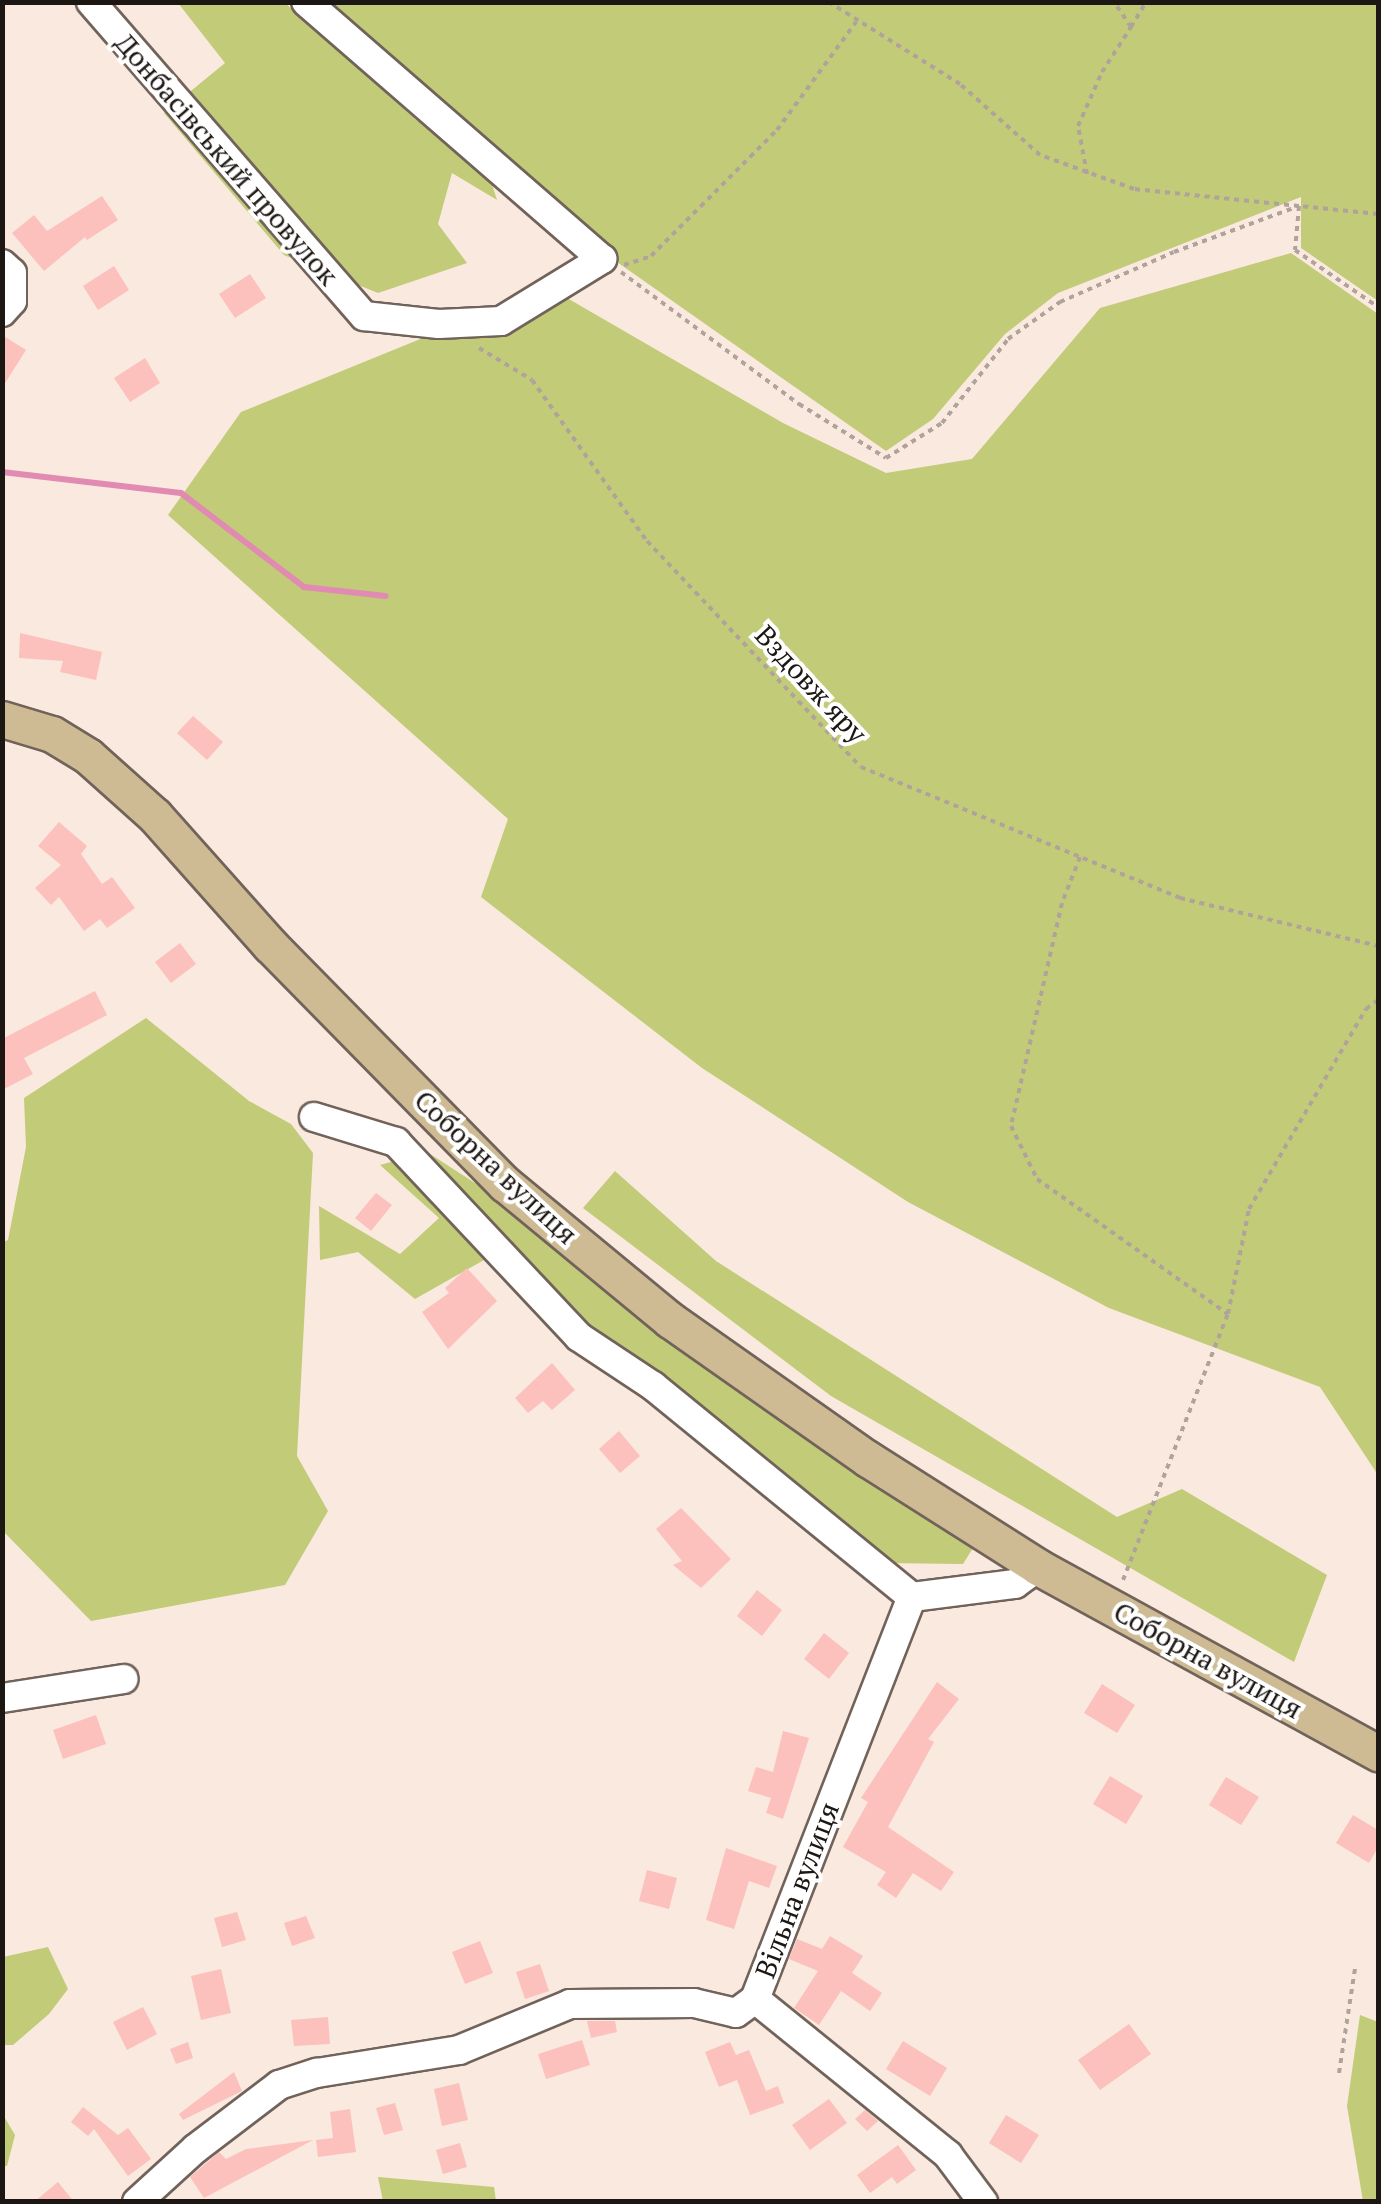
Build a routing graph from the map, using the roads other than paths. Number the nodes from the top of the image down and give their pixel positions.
1 (91, 2) edge
2 (306, 2) edge
3 (2, 264) edge
4 (2, 312) edge
5 (2, 719) edge
6 (314, 1118) dead end
7 (1038, 1567) junction
8 (912, 1596) junction
9 (124, 1678) dead end
10 (2, 1698) edge
11 (1378, 1753) edge
12 (755, 1999) junction
13 (138, 2202) edge
14 (984, 2202) edge

1 - 2 street, Донбасівський провулок
3 - 4 street
5 - 7 main road, Соборна вулиця
6 - 8 street, Соборна вулиця
7 - 8 street
7 - 11 main road, Соборна вулиця
8 - 12 street, Вільна вулиця
9 - 10 street
12 - 13 street, Вільна вулиця
12 - 14 street

